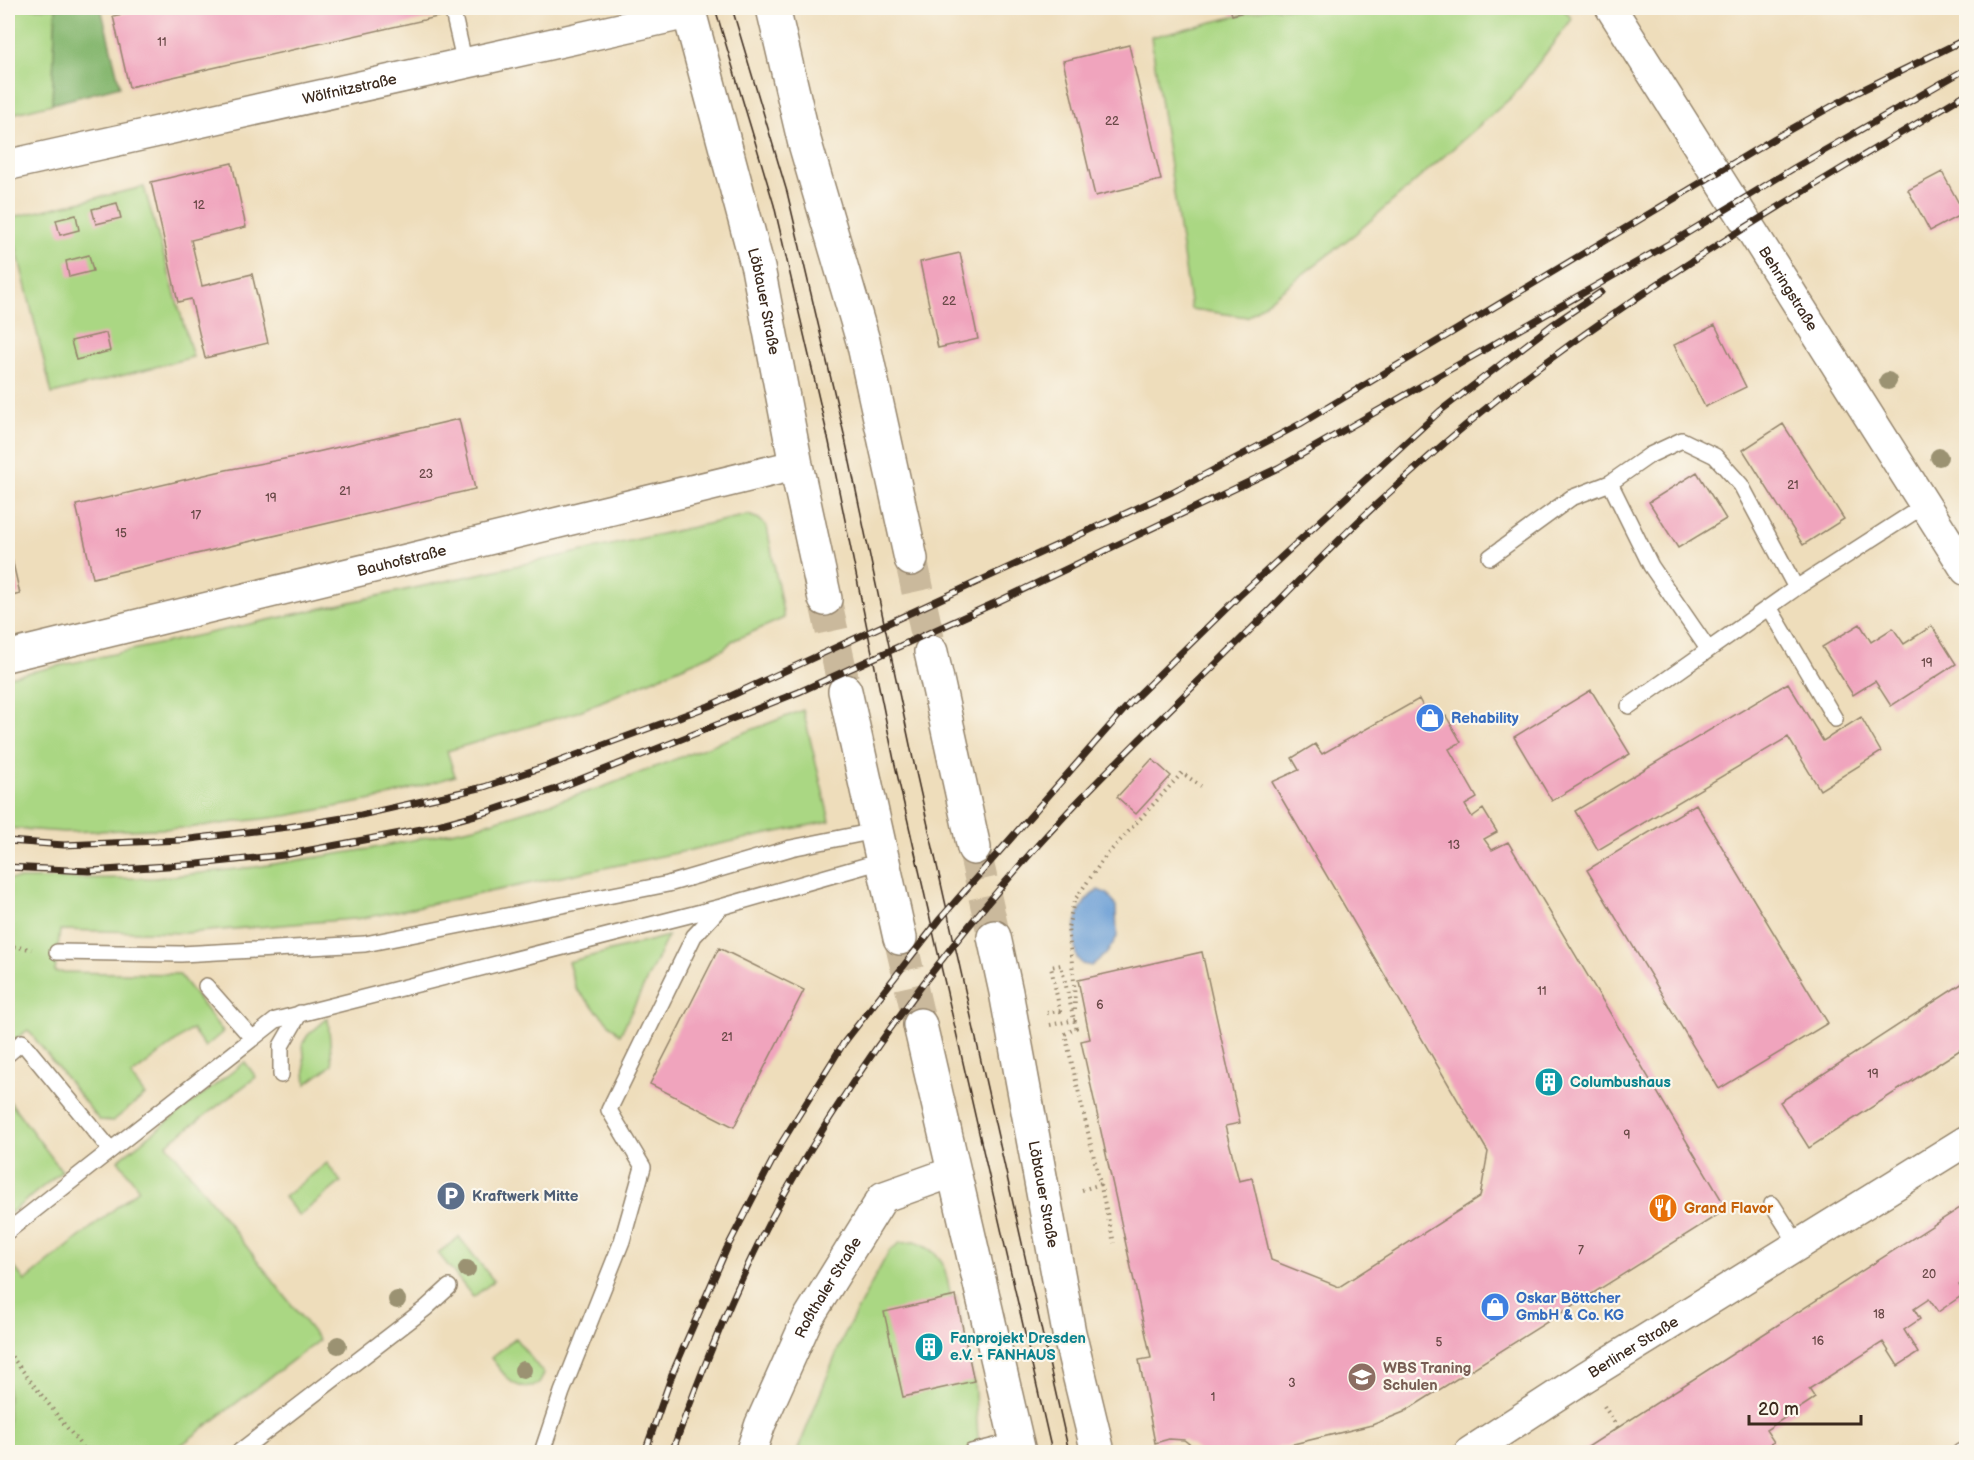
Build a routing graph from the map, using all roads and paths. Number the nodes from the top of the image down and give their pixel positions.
1 (452, 8) edge
2 (773, 8) edge
3 (1611, 8) edge
4 (689, 10) edge
5 (465, 64) junction
6 (8, 165) edge
7 (796, 465) junction
8 (1610, 483) junction
9 (1925, 505) junction
10 (1490, 557) dead end
11 (911, 559) tunnel mouth
12 (1966, 570) edge
13 (1796, 588) junction
14 (825, 599) tunnel mouth
15 (1769, 607) junction
16 (1708, 649) junction
17 (931, 652) tunnel mouth
18 (8, 656) edge
19 (845, 691) tunnel mouth
20 (1629, 706) dead end
21 (1835, 719) dead end
22 (1201, 786) dead end
23 (879, 846) junction
24 (974, 848) tunnel mouth
25 (721, 907) junction
26 (994, 937) tunnel mouth
27 (900, 938) tunnel mouth
28 (57, 952) dead end
29 (206, 986) dead end
30 (300, 1013) junction
31 (1047, 1013) dead end
32 (1075, 1020) junction
33 (920, 1025) tunnel mouth
34 (1050, 1025) dead end
35 (252, 1038) junction
36 (8, 1054) edge
37 (281, 1075) dead end
38 (1966, 1141) edge
39 (110, 1149) junction
40 (953, 1172) junction
41 (1101, 1184) junction
42 (1082, 1190) dead end
43 (1772, 1204) dead end
44 (8, 1231) edge
45 (1114, 1243) dead end
46 (1798, 1245) junction
47 (448, 1287) dead end
48 (8, 1352) edge
49 (1017, 1447) edge
50 (1966, 1449) edge
51 (86, 1452) edge
52 (239, 1452) edge
53 (542, 1452) edge
54 (751, 1452) edge
55 (971, 1452) edge
56 (1098, 1452) edge
57 (1470, 1452) edge
58 (1960, 1452) edge

1 - 5 lane
2 - 11 main road
3 - 9 street, Behringstraße
4 - 5 street, Wölfnitzstraße
4 - 7 main road, Löbtauer Straße
5 - 6 street, Wölfnitzstraße
7 - 14 main road, Löbtauer Straße
7 - 18 street, Bauhofstraße
8 - 10 lane
8 - 13 lane
8 - 16 lane
9 - 12 street, Behringstraße
9 - 13 lane
13 - 15 lane
15 - 16 lane
15 - 21 lane
16 - 20 lane
17 - 24 main road
19 - 23 main road
22 - 32 path
23 - 25 lane
23 - 27 main road
23 - 28 lane
25 - 30 lane
25 - 53 lane
26 - 56 main road, Löbtauer Straße
29 - 35 lane
30 - 35 lane
30 - 37 lane
31 - 32 path
32 - 34 path
32 - 41 path
33 - 40 main road
35 - 39 lane
36 - 39 lane
38 - 46 street, Berliner Straße
39 - 44 lane
40 - 49 main road
40 - 54 street, Roßthaler Straße
41 - 42 path
41 - 45 path
43 - 46 lane
46 - 57 street, Berliner Straße
47 - 52 lane
48 - 51 path
49 - 55 lane
50 - 58 lane

